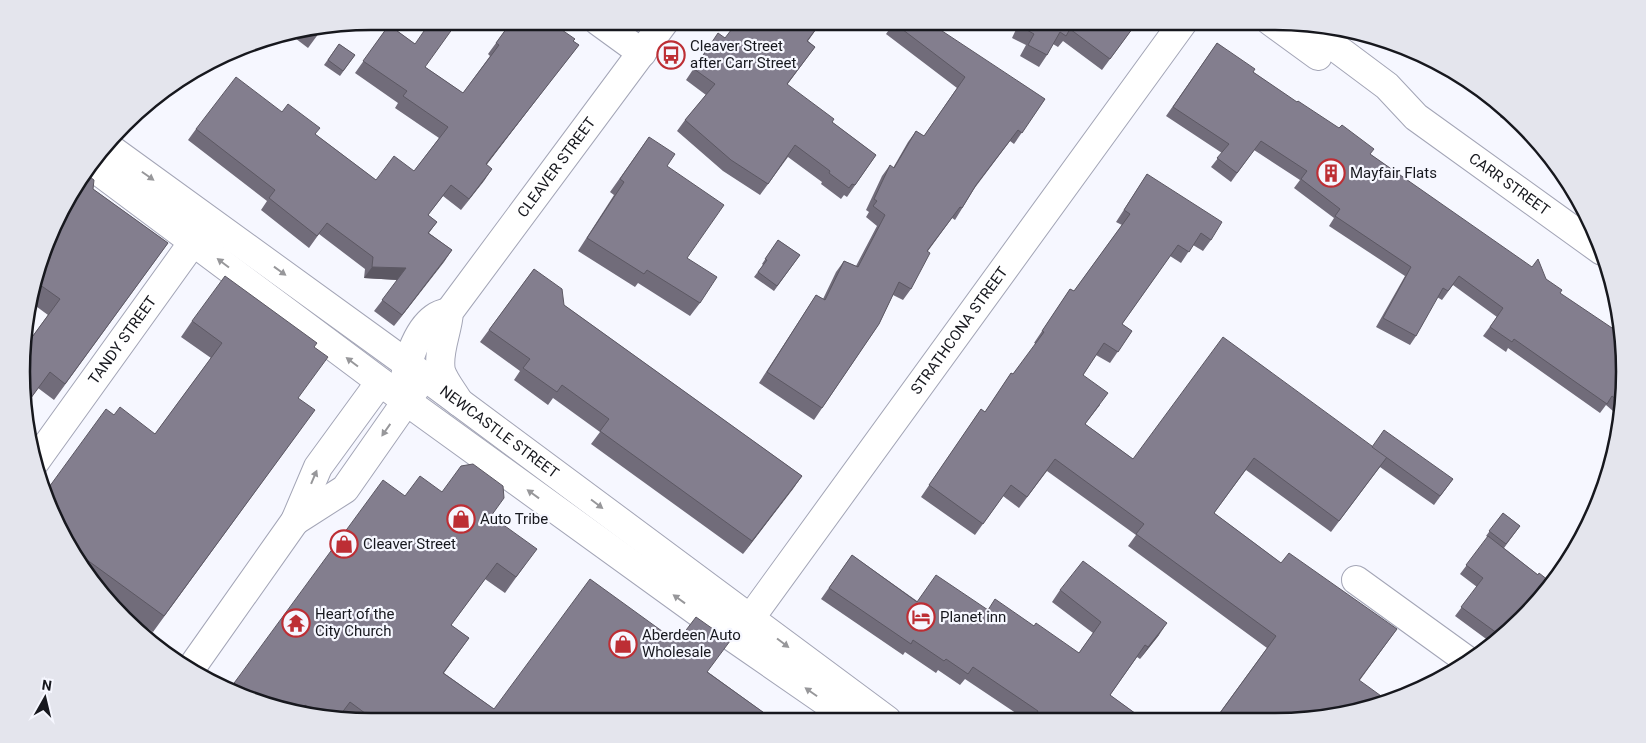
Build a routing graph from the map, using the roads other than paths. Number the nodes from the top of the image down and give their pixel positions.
1 (610, 30) edge
2 (659, 30) edge
3 (1177, 30) edge
4 (1299, 31) edge
5 (642, 53) junction
6 (111, 151) edge
7 (97, 169) edge
8 (202, 230) junction
9 (1591, 244) edge
10 (449, 312) junction
11 (424, 329) junction
12 (381, 345) junction
13 (415, 370) junction
14 (380, 382) junction
15 (406, 401) junction
16 (459, 402) junction
17 (41, 454) edge
18 (295, 521) junction
19 (1356, 580) dead end
20 (742, 629) junction
21 (1462, 656) edge
22 (195, 663) edge
23 (862, 713) edge

1 - 5 street
2 - 5 street, CLEAVER STREET
3 - 20 street, STRATHCONA STREET
4 - 9 street, CARR STREET
5 - 10 street, CLEAVER STREET
6 -> 8 street, NEWCASTLE STREET
7 - 8 street, NEWCASTLE STREET
8 -> 12 street, NEWCASTLE STREET
14 -> 8 street, NEWCASTLE STREET
8 - 17 street, TANDY STREET
10 - 11 street, CLEAVER STREET
10 - 16 street, CLEAVER STREET
11 - 12 street, CLEAVER STREET
11 - 13 street, CLEAVER STREET
12 - 13 street, NEWCASTLE STREET
13 - 15 street, CLEAVER STREET
13 - 16 street, NEWCASTLE STREET
14 - 15 street, NEWCASTLE STREET
18 -> 14 street
15 -> 18 street
20 -> 15 street, NEWCASTLE STREET
16 -> 20 street, NEWCASTLE STREET
18 - 22 street
19 - 21 street
20 - 23 street, NEWCASTLE STREET

